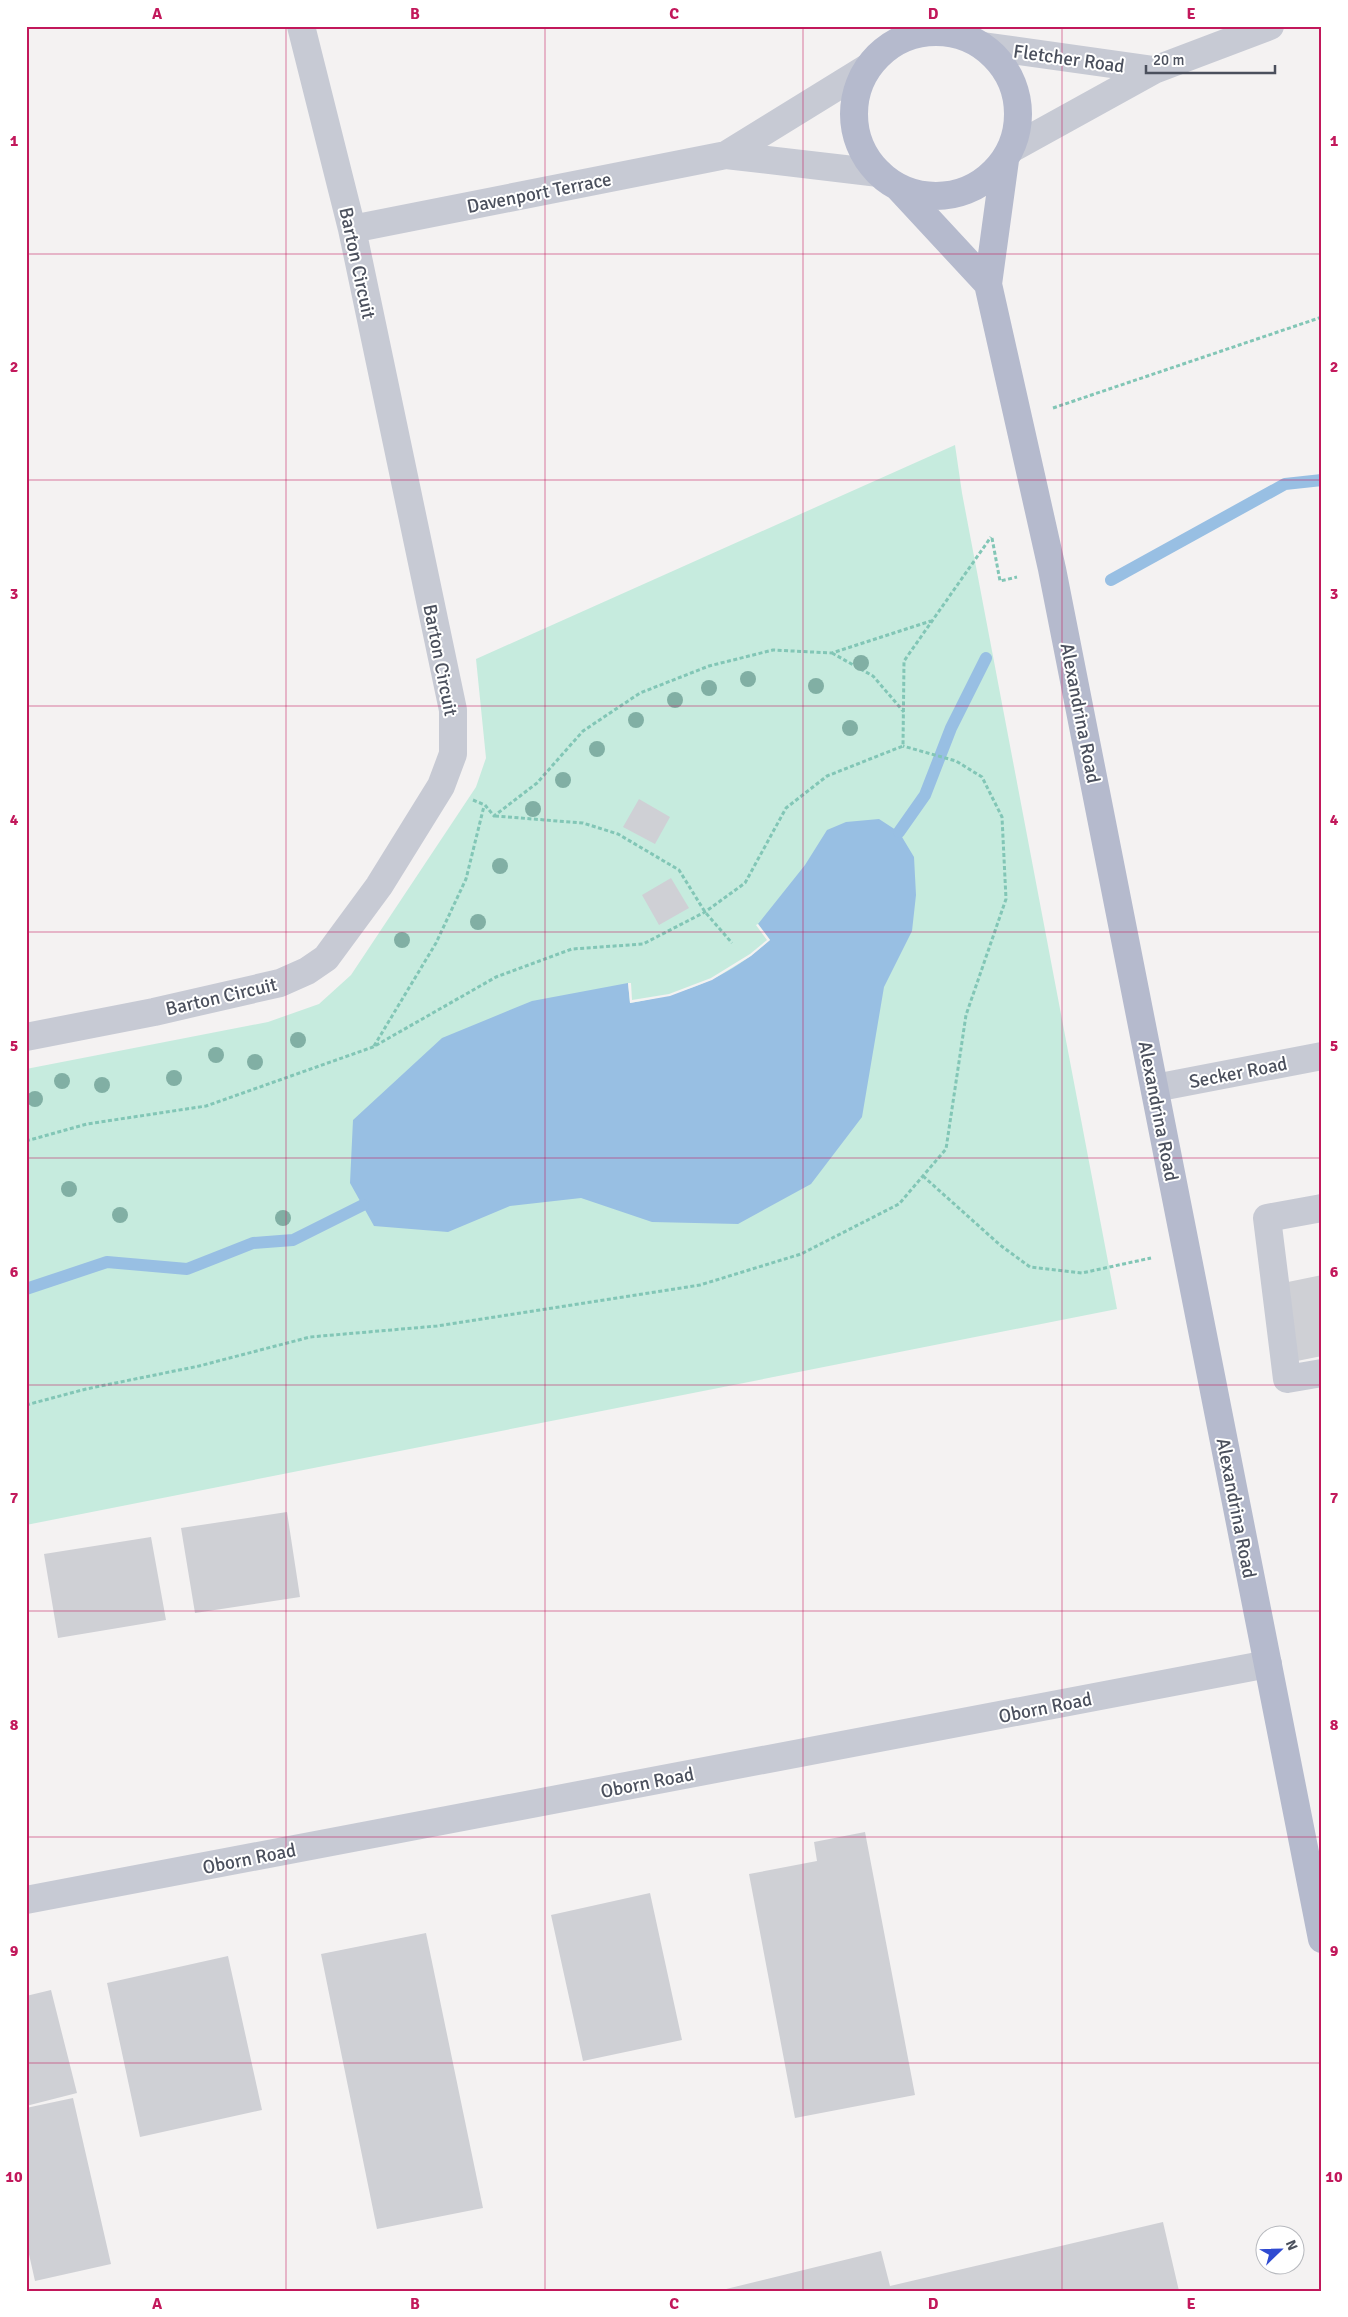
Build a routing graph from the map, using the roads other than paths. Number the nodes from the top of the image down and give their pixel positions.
1 (301, 26) edge
2 (1270, 26) edge
3 (898, 34) edge
4 (970, 37) edge
5 (867, 68) junction
6 (1154, 70) junction
7 (1008, 154) junction
8 (726, 155) junction
9 (889, 180) junction
10 (352, 229) junction
11 (988, 284) junction
12 (26, 1037) edge
13 (1322, 1056) edge
14 (1154, 1088) junction
15 (1322, 1208) edge
16 (1322, 1373) edge
17 (1268, 1664) junction
18 (26, 1900) edge
19 (1322, 1939) edge

1 - 10 street, Barton Circuit
2 - 6 street, Fletcher Road
3 - 4 main road
3 - 5 main road
4 - 6 street, Fletcher Road
4 - 7 main road
5 - 8 street, Davenport Terrace
5 - 9 main road
6 - 7 street, Fletcher Road
7 - 9 main road
7 - 11 main road, Alexandrina Road
8 - 9 street, Davenport Terrace
8 - 10 street, Davenport Terrace
9 - 11 main road, Alexandrina Road
10 - 12 street, Barton Circuit
11 - 14 main road, Alexandrina Road
13 - 14 street, Secker Road
14 - 17 main road, Alexandrina Road
15 - 16 street
17 - 18 street, Oborn Road
17 - 19 main road, Alexandrina Road

